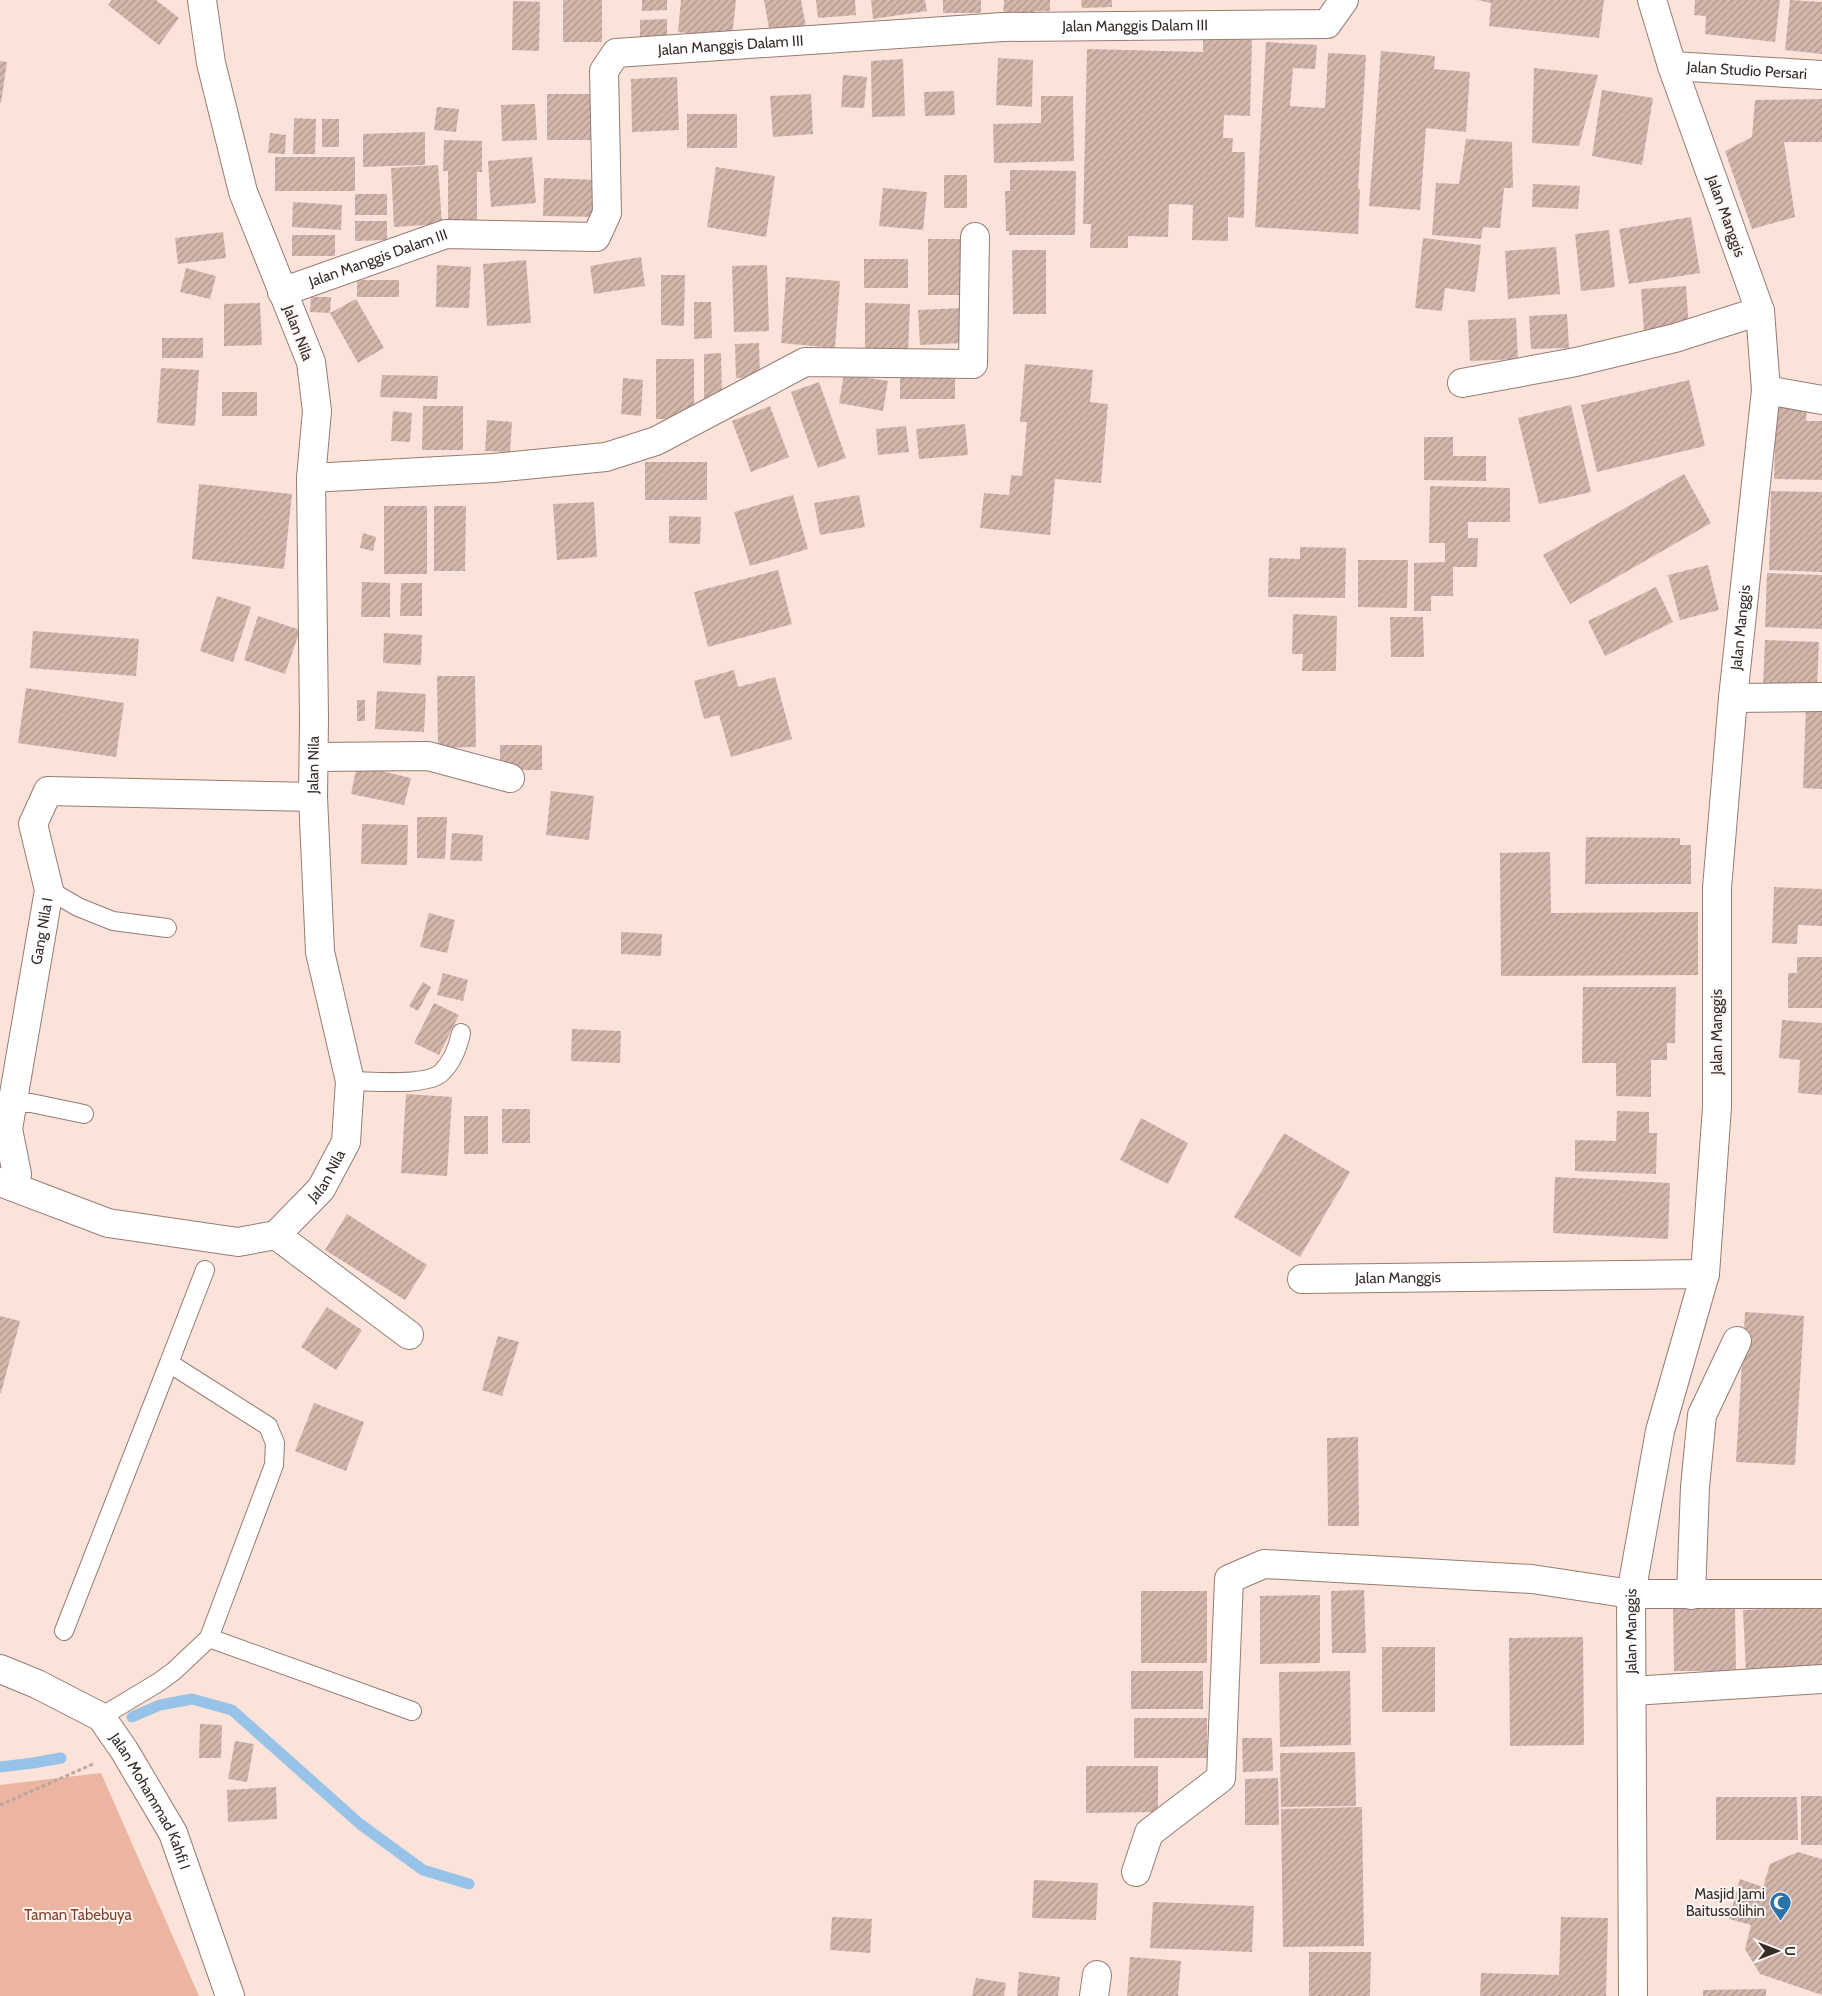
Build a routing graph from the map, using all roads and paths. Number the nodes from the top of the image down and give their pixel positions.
1 (202, 0) edge
2 (1344, 0) edge
3 (1652, 0) edge
4 (1672, 66) junction
5 (1822, 75) edge
6 (975, 237) dead end
7 (282, 292) junction
8 (1760, 311) junction
9 (1462, 383) dead end
10 (1766, 390) junction
11 (1822, 400) edge
12 (311, 478) junction
13 (1822, 697) edge
14 (1733, 698) junction
15 (314, 757) junction
16 (510, 778) dead end
17 (313, 797) junction
18 (49, 890) junction
19 (167, 928) dead end
20 (461, 1033) dead end
21 (350, 1081) junction
22 (11, 1103) junction
23 (84, 1114) dead end
24 (7, 1185) edge
25 (276, 1234) junction
26 (204, 1270) dead end
27 (1705, 1274) junction
28 (1302, 1279) dead end
29 (409, 1334) dead end
30 (1737, 1341) dead end
31 (169, 1363) junction
32 (1631, 1594) junction
33 (1822, 1594) edge
34 (1690, 1595) junction
35 (64, 1631) dead end
36 (209, 1638) junction
37 (0, 1669) edge
38 (1822, 1679) edge
39 (1632, 1691) junction
40 (412, 1711) dead end
41 (101, 1717) junction
42 (124, 1750) junction
43 (0, 1805) edge
44 (1136, 1872) dead end
45 (230, 1996) edge
46 (1633, 1996) edge

1 - 7 street, Jalan Nila
2 - 7 street, Jalan Manggis Dalam III
3 - 4 street, Jalan Manggis
4 - 5 street, Jalan Studio Persari
4 - 8 street, Jalan Manggis
6 - 12 street
7 - 12 street, Jalan Nila
8 - 9 street
8 - 10 street, Jalan Manggis
10 - 11 street
10 - 14 street, Jalan Manggis
12 - 15 street, Jalan Nila
13 - 14 street
14 - 27 street, Jalan Manggis
15 - 16 street
15 - 17 street, Jalan Nila
17 - 18 street, Gang Nila I
17 - 21 street, Jalan Nila
18 - 19 lane
18 - 22 street, Gang Nila I
20 - 21 lane
21 - 25 street, Jalan Nila
22 - 23 lane
22 - 24 street, Gang Nila I
24 - 25 street
25 - 29 street
26 - 31 lane
27 - 28 street, Jalan Manggis
27 - 32 street, Jalan Manggis
30 - 34 street
31 - 35 lane
31 - 36 lane
32 - 34 street
32 - 39 street, Jalan Manggis
32 - 44 street
33 - 34 street
36 - 40 lane
36 - 41 lane
37 - 41 street, Jalan Mohammad Kahfi I
38 - 39 street
39 - 46 street, Jalan Manggis
41 - 42 street, Jalan Mohammad Kahfi I
42 - 43 path
42 - 45 street, Jalan Mohammad Kahfi I

